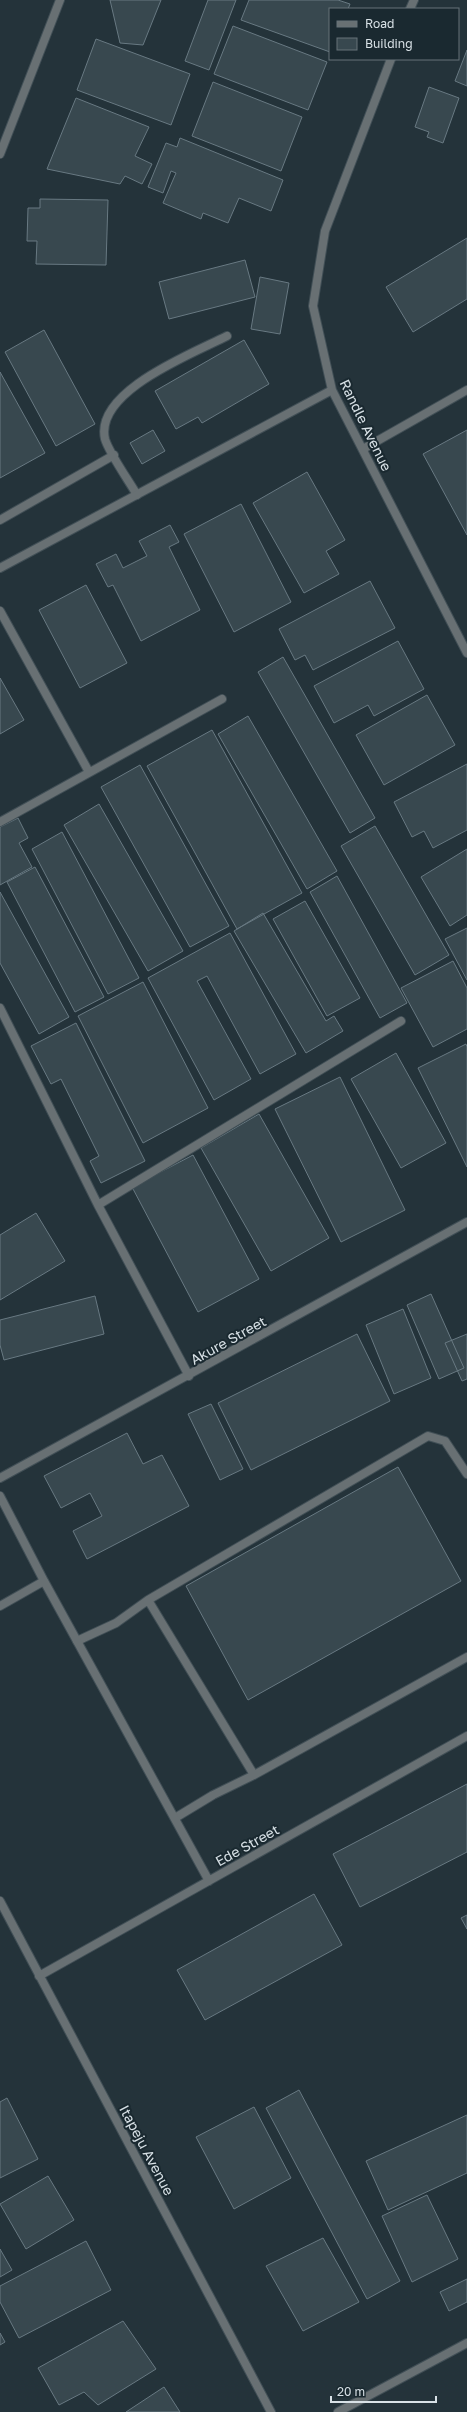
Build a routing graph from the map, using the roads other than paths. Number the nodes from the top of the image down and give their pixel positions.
1 (60, 0) edge
2 (391, 60) edge
3 (0, 154) edge
4 (227, 336) dead end
5 (332, 390) junction
6 (467, 390) edge
7 (363, 449) junction
8 (114, 455) junction
9 (137, 495) junction
10 (0, 520) edge
11 (0, 568) edge
12 (0, 611) edge
13 (467, 653) edge
14 (222, 699) dead end
15 (89, 772) junction
16 (0, 822) edge
17 (0, 1008) edge
18 (401, 1021) dead end
19 (98, 1205) junction
20 (467, 1222) edge
21 (189, 1376) junction
22 (467, 1474) edge
23 (0, 1478) edge
24 (0, 1496) edge
25 (44, 1581) junction
26 (148, 1600) junction
27 (0, 1606) edge
28 (77, 1641) junction
29 (467, 1657) edge
30 (467, 1736) edge
31 (254, 1775) junction
32 (174, 1818) junction
33 (209, 1881) junction
34 (0, 1901) edge
35 (39, 1976) junction
36 (467, 2343) edge
37 (271, 2412) edge
38 (338, 2412) edge

1 - 3 street
2 - 5 street, Randle Avenue
4 - 8 street
5 - 7 street, Randle Avenue
5 - 9 street
6 - 7 street
7 - 13 street, Randle Avenue
8 - 9 street
8 - 10 street
9 - 11 street
12 - 15 street
14 - 15 street
15 - 16 street
17 - 19 street
18 - 19 street
19 - 21 street
20 - 21 street, Akure Street
21 - 23 street, Akure Street
22 - 26 street
24 - 25 street
25 - 27 street
25 - 28 street
26 - 28 street
26 - 31 street
28 - 32 street
29 - 31 street
30 - 33 street, Ede Street
31 - 32 street
32 - 33 street
33 - 35 street, Ede Street
34 - 35 street, Itapeju Avenue
35 - 37 street, Itapeju Avenue
36 - 38 street

